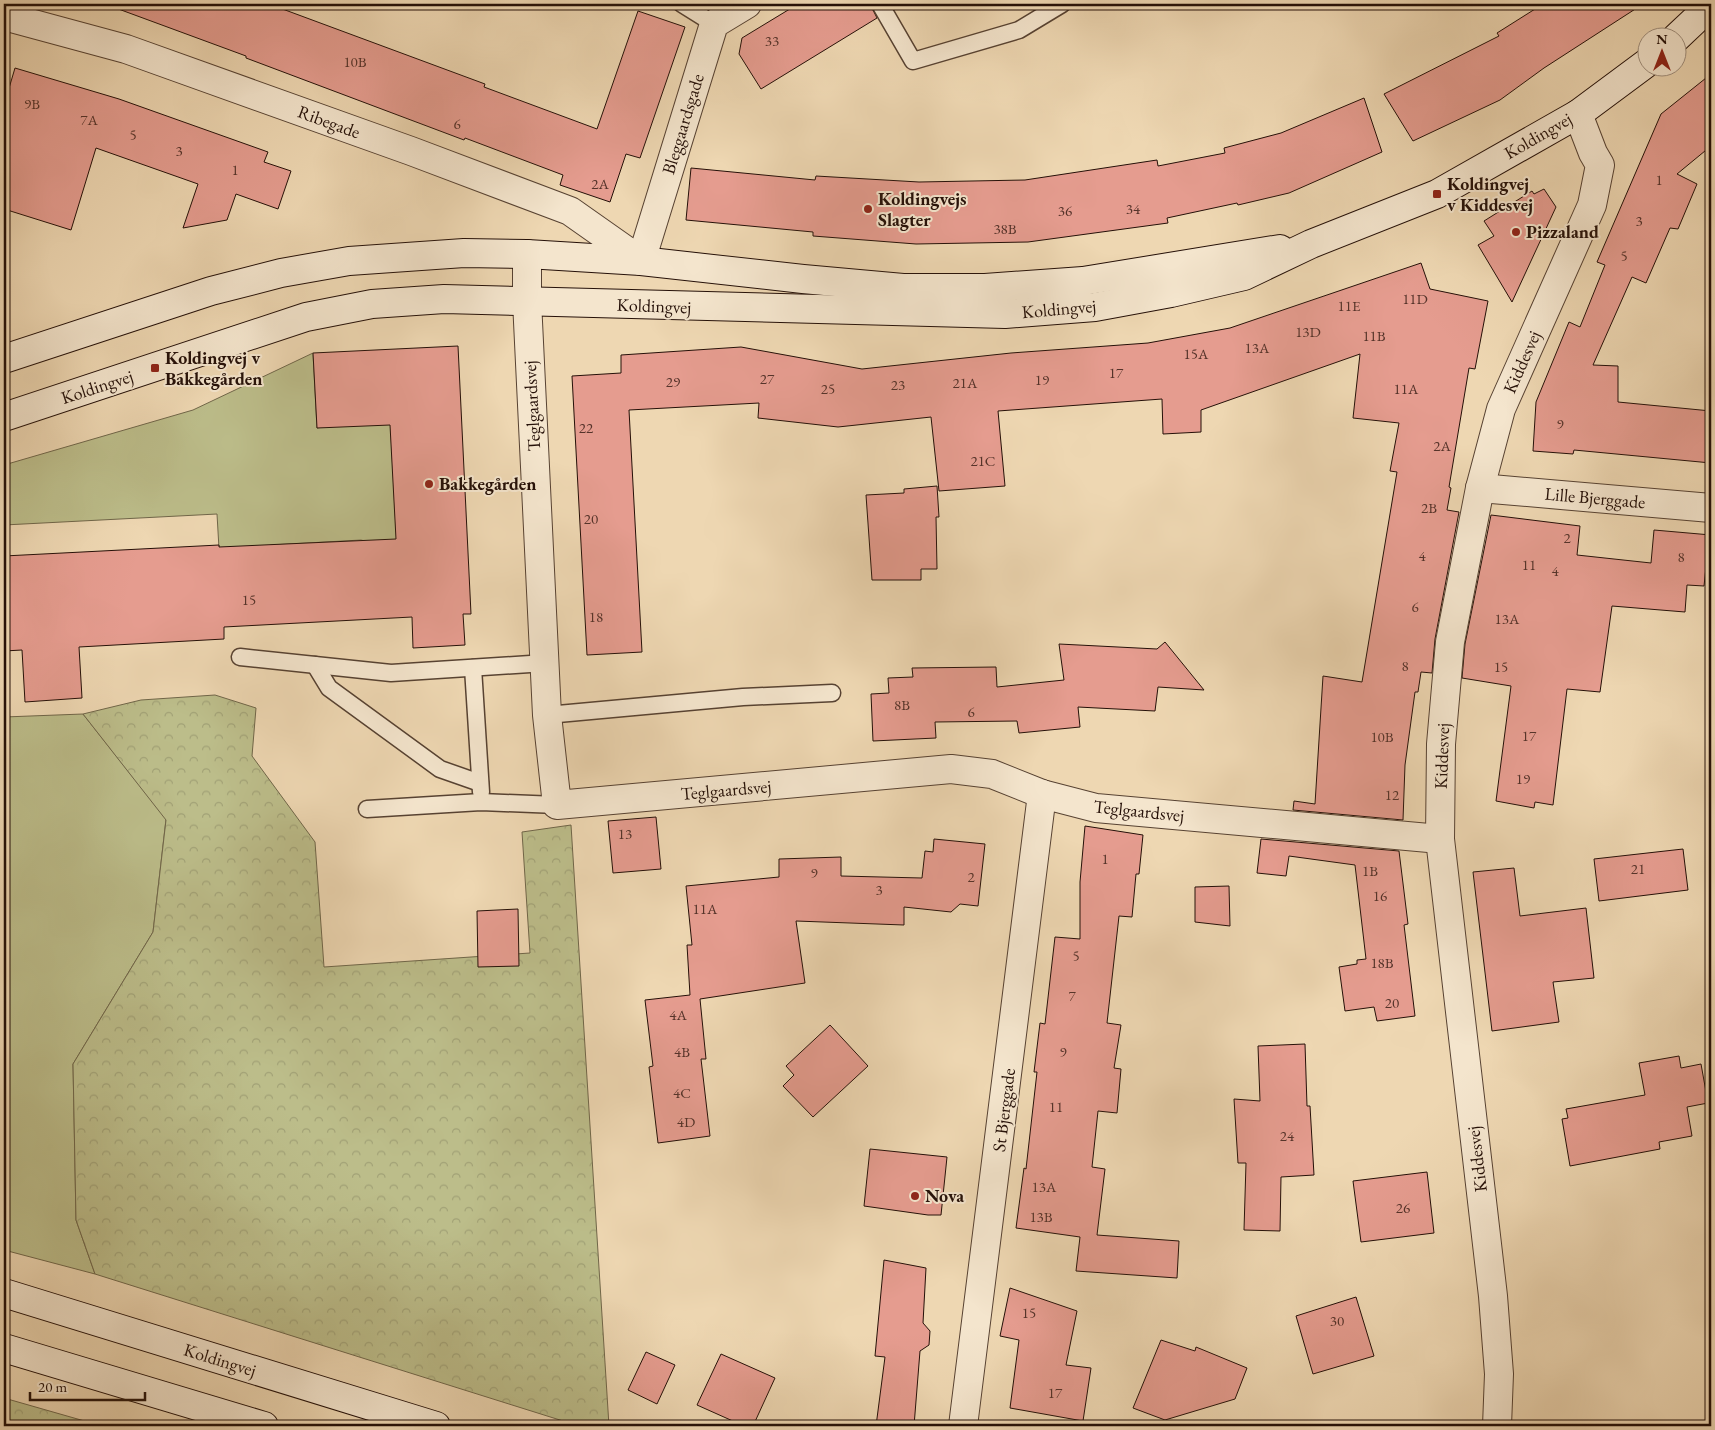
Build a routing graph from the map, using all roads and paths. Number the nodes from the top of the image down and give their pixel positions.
1 (682, 4) edge
2 (747, 4) edge
3 (880, 4) edge
4 (1062, 4) edge
5 (1711, 5) edge
6 (4, 16) edge
7 (714, 24) junction
8 (1687, 28) edge
9 (1638, 69) edge
10 (1578, 114) junction
11 (1311, 244) junction
12 (527, 254) junction
13 (641, 261) junction
14 (527, 301) junction
15 (4, 359) edge
16 (4, 417) edge
17 (1480, 488) junction
18 (1711, 508) edge
19 (240, 657) dead end
20 (545, 663) junction
21 (314, 665) junction
22 (473, 668) junction
23 (832, 693) dead end
24 (547, 715) junction
25 (480, 783) junction
26 (1042, 794) junction
27 (481, 802) junction
28 (557, 805) junction
29 (367, 809) dead end
30 (1440, 839) junction
31 (4, 1293) edge
32 (4, 1348) edge
33 (264, 1426) edge
34 (436, 1426) edge
35 (963, 1426) edge
36 (1497, 1426) edge

1 - 7 lane
2 - 7 street
3 - 4 lane
5 - 8 street
6 - 13 street, Ribegade
7 - 13 street, Bleggaardsgade
9 - 10 street, Koldingvej
10 - 11 street, Koldingvej
10 - 17 street, Kiddesvej
11 - 13 street, Koldingvej
11 - 14 street, Koldingvej
12 - 13 street, Koldingvej
12 - 14 street, Teglgaardsvej
12 - 15 street, Koldingvej
14 - 16 street, Koldingvej
14 - 20 street, Teglgaardsvej
17 - 18 street, Lille Bjerggade
17 - 30 street, Kiddesvej
19 - 21 lane
20 - 22 lane
20 - 24 street, Teglgaardsvej
21 - 22 lane
21 - 25 lane
22 - 25 lane
23 - 24 lane
24 - 28 street, Teglgaardsvej
25 - 27 lane
26 - 28 street, Teglgaardsvej
26 - 30 street, Teglgaardsvej
26 - 35 street, St Bjerggade
27 - 28 lane
27 - 29 lane
30 - 36 street, Kiddesvej
31 - 34 street, Koldingvej
32 - 33 street

